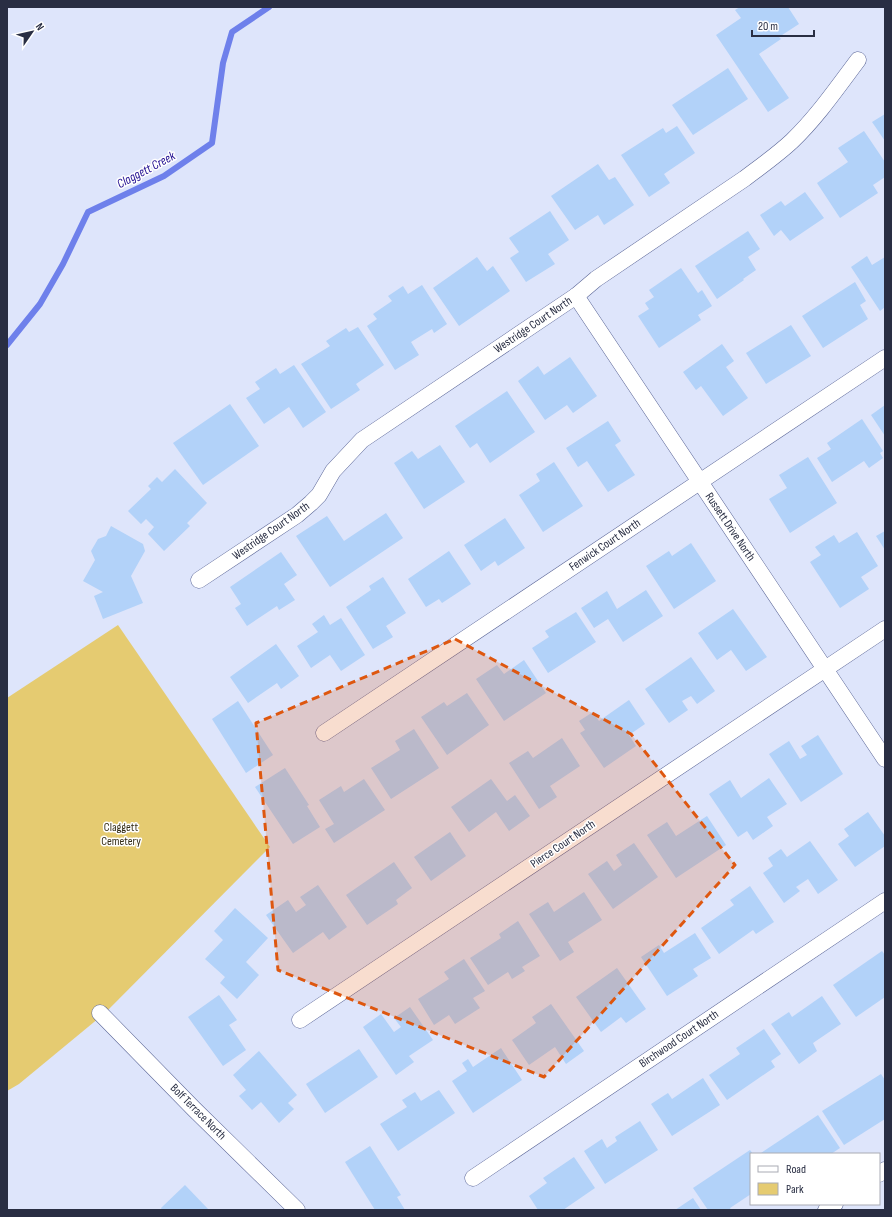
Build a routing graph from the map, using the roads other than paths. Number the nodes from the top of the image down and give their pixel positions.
1 (858, 60) dead end
2 (576, 296) junction
3 (885, 358) edge
4 (700, 482) junction
5 (199, 580) dead end
6 (885, 629) edge
7 (825, 669) junction
8 (324, 732) dead end
9 (885, 759) edge
10 (885, 901) edge
11 (100, 1013) dead end
12 (300, 1020) dead end
13 (473, 1178) dead end
14 (297, 1210) edge

1 - 2 street, Westridge Court North
2 - 4 street, Russett Drive North
2 - 5 street, Westridge Court North
3 - 4 street, Fenwick Court North
4 - 7 street, Russett Drive North
4 - 8 street, Fenwick Court North
6 - 7 street, Pierce Court North
7 - 9 street, Russett Drive North
7 - 12 street, Pierce Court North
10 - 13 street, Birchwood Court North
11 - 14 street, Bolf Terrace North

